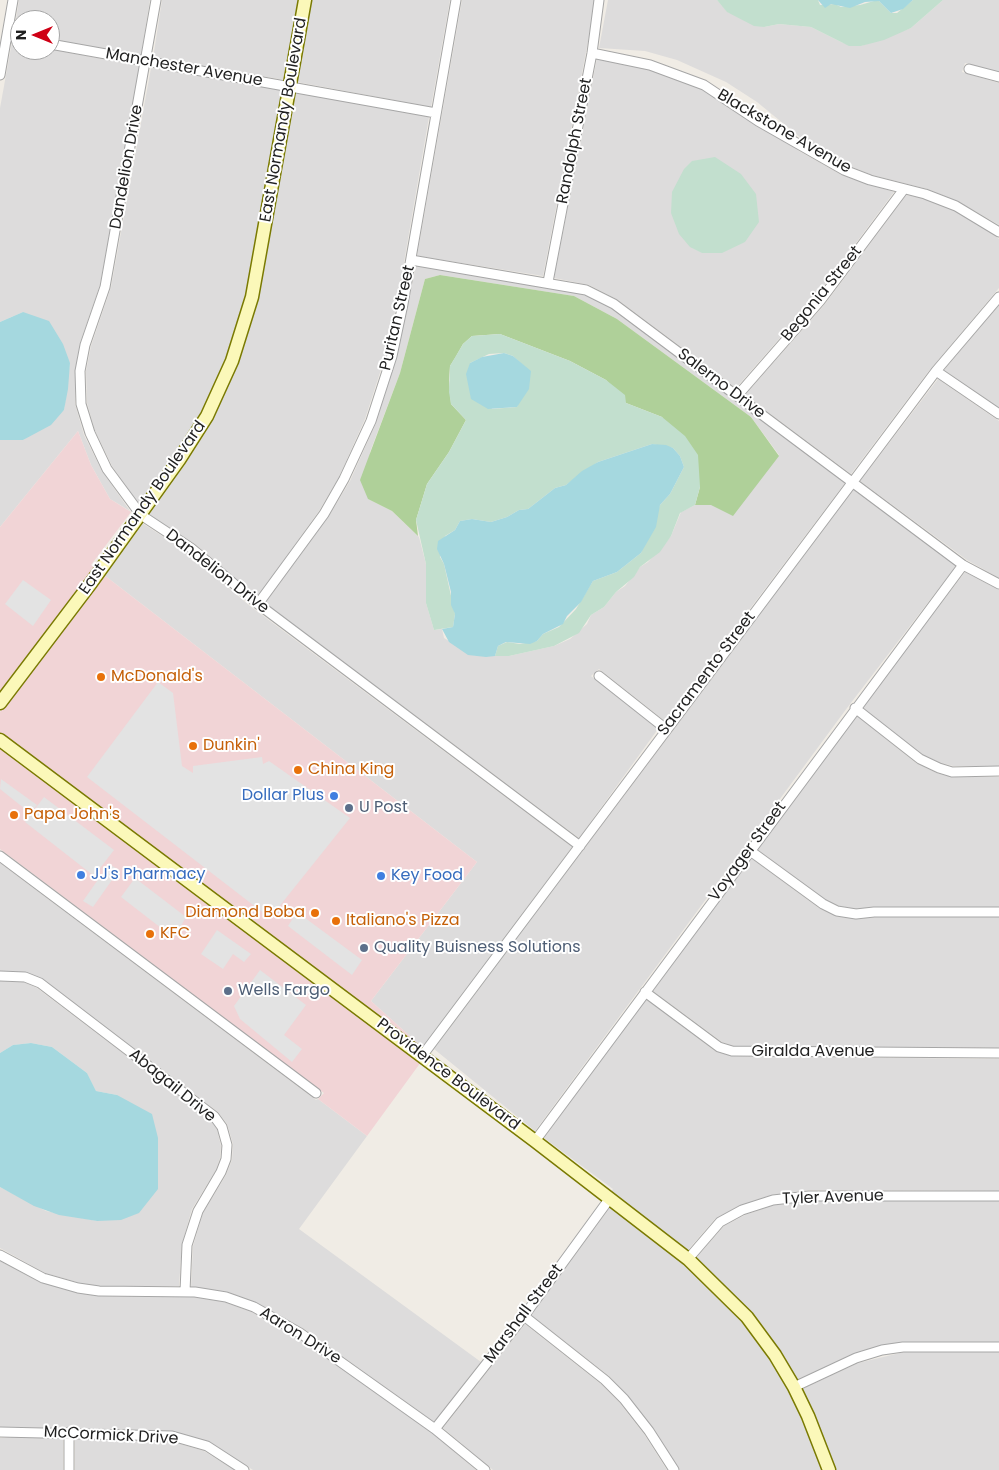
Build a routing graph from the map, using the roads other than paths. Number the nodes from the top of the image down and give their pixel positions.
1 (13, 0) edge
2 (156, 0) edge
3 (305, 0) edge
4 (456, 0) edge
5 (599, 0) edge
6 (7, 36) junction
7 (10, 36) edge
8 (60, 46) edge
9 (592, 53) junction
10 (146, 62) junction
11 (969, 69) dead end
12 (0, 75) edge
13 (999, 77) edge
14 (290, 86) junction
15 (436, 113) junction
16 (904, 189) junction
17 (999, 232) edge
18 (411, 260) junction
19 (548, 282) junction
20 (999, 296) edge
21 (936, 371) junction
22 (737, 396) junction
23 (999, 414) edge
24 (853, 482) junction
25 (140, 515) junction
26 (963, 565) junction
27 (999, 584) edge
28 (258, 604) junction
29 (599, 676) dead end
30 (0, 703) edge
31 (855, 708) junction
32 (666, 728) junction
33 (0, 740) edge
34 (999, 771) edge
35 (580, 846) junction
36 (749, 850) junction
37 (0, 856) edge
38 (999, 912) edge
39 (0, 976) edge
40 (645, 992) junction
41 (999, 1054) edge
42 (422, 1056) junction
43 (316, 1093) dead end
44 (535, 1141) junction
45 (999, 1196) edge
46 (610, 1198) junction
47 (0, 1255) edge
48 (688, 1258) junction
49 (185, 1291) junction
50 (524, 1316) junction
51 (999, 1347) edge
52 (794, 1387) junction
53 (436, 1429) junction
54 (0, 1432) edge
55 (69, 1432) junction
56 (69, 1470) edge
57 (244, 1470) edge
58 (485, 1470) edge
59 (674, 1470) edge
60 (829, 1470) edge

1 - 6 street
2 - 10 street, Dandelion Drive
3 - 14 main road, East Normandy Boulevard
4 - 15 street, Puritan Street
5 - 9 street, Randolph Street
6 - 7 street
6 - 12 street
8 - 10 street, Manchester Avenue
9 - 16 street, Blackstone Avenue
9 - 19 street, Randolph Street
10 - 14 street, Manchester Avenue
10 - 25 street, Dandelion Drive
11 - 13 street
14 - 15 street, Manchester Avenue
14 - 25 main road, East Normandy Boulevard
15 - 18 street, Puritan Street
16 - 17 street, Blackstone Avenue
16 - 22 street, Begonia Street
18 - 19 street, Salerno Drive
18 - 28 street, Puritan Street
19 - 22 street, Salerno Drive
20 - 21 street, Sacramento Street
21 - 23 street
21 - 24 street, Sacramento Street
22 - 24 street, Salerno Drive
24 - 26 street, Salerno Drive
24 - 32 street, Sacramento Street
25 - 28 street, Dandelion Drive
25 - 30 main road, East Normandy Boulevard
26 - 27 street, Salerno Drive
26 - 31 street, Voyager Street
28 - 35 street, Dandelion Drive
29 - 32 street
31 - 34 street
31 - 36 street, Voyager Street
32 - 35 street, Sacramento Street
33 - 42 main road, Providence Boulevard
35 - 42 street, Sacramento Street
36 - 38 street
36 - 40 street, Voyager Street
37 - 43 street
39 - 49 street, Abagail Drive
40 - 41 street, Giralda Avenue
40 - 44 street, Voyager Street
42 - 44 main road, Providence Boulevard
44 - 46 main road, Providence Boulevard
45 - 48 street, Tyler Avenue
46 - 48 main road, Providence Boulevard
46 - 50 street, Marshall Street
47 - 49 street, Aaron Drive
48 - 52 main road, Providence Boulevard
49 - 53 street, Aaron Drive
50 - 53 street, Marshall Street
50 - 59 street
51 - 52 street
52 - 60 main road, Providence Boulevard
53 - 58 street, Aaron Drive
54 - 55 street, McCormick Drive
55 - 56 street
55 - 57 street, McCormick Drive

